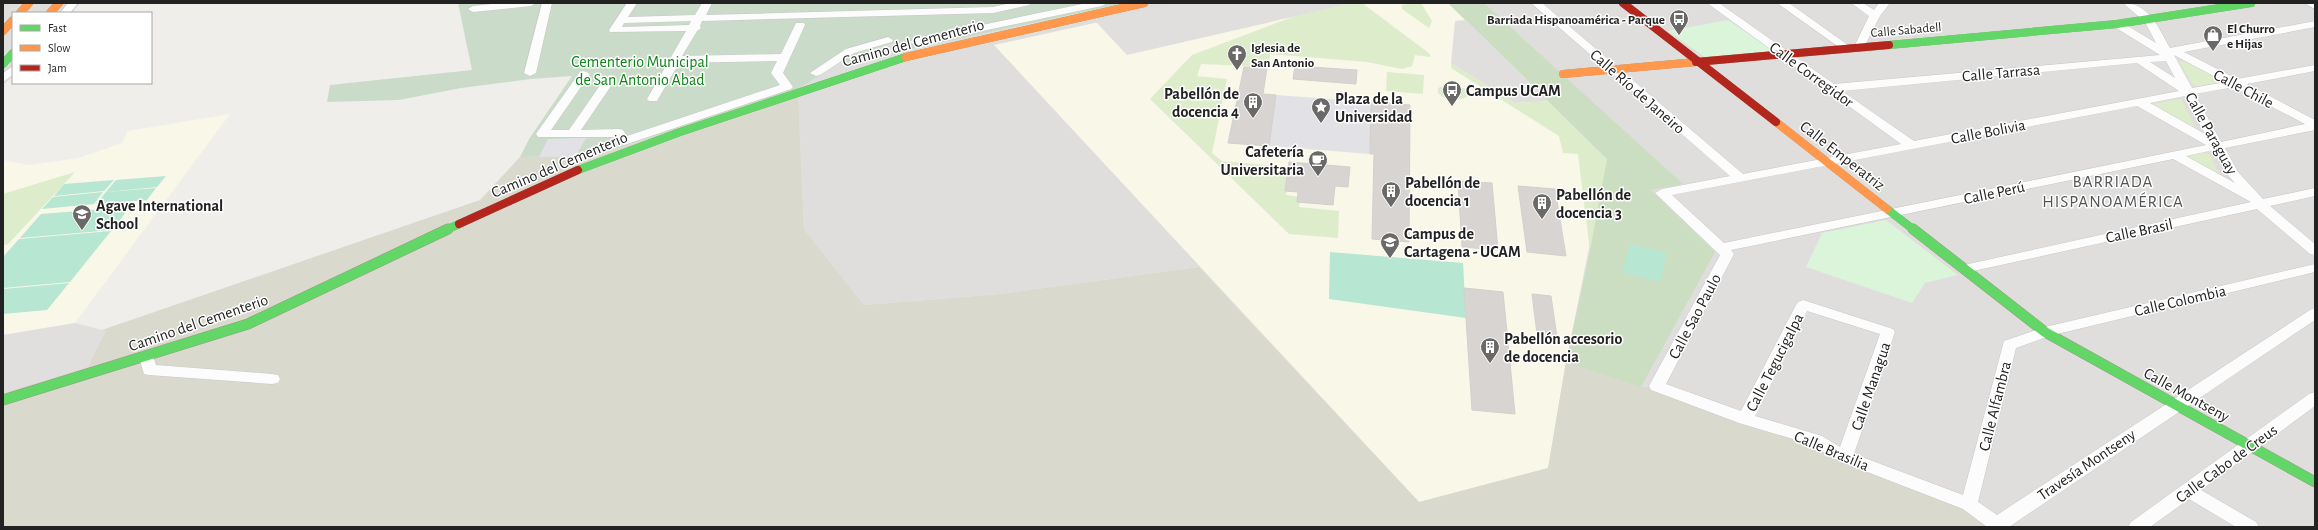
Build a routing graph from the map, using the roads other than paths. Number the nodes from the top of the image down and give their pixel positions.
1 (29, 3) edge
2 (59, 3) edge
3 (73, 3) edge
4 (531, 3) edge
5 (547, 3) edge
6 (632, 3) edge
7 (707, 3) edge
8 (1025, 3) edge
9 (1102, 3) edge
10 (1144, 3) edge
11 (1536, 3) edge
12 (1622, 3) edge
13 (1712, 3) edge
14 (1782, 3) edge
15 (1856, 3) edge
16 (1885, 3) edge
17 (2128, 3) edge
18 (2251, 3) edge
19 (2309, 3) edge
20 (2315, 6) edge
21 (993, 7) edge
22 (474, 9) dead end
23 (21, 12) edge
24 (51, 12) edge
25 (66, 12) edge
26 (807, 13) edge
27 (1875, 15) junction
28 (943, 20) dead end
29 (2149, 20) junction
30 (12, 21) edge
31 (696, 23) junction
32 (2117, 24) junction
33 (2315, 24) edge
34 (999, 25) junction
35 (3, 31) edge
36 (888, 40) dead end
37 (915, 42) dead end
38 (1859, 47) junction
39 (1848, 48) junction
40 (1783, 53) junction
41 (2170, 53) junction
42 (12, 54) edge
43 (784, 57) junction
44 (675, 60) junction
45 (2138, 60) junction
46 (1698, 61) junction
47 (3, 64) edge
48 (2315, 68) edge
49 (1613, 69) junction
50 (12, 70) edge
51 (530, 73) dead end
52 (816, 73) dead end
53 (584, 74) dead end
54 (1563, 74) dead end
55 (3, 79) edge
56 (607, 82) dead end
57 (2236, 83) junction
58 (1832, 88) junction
59 (2189, 92) junction
60 (653, 98) dead end
61 (2139, 102) junction
62 (2315, 125) edge
63 (572, 134) junction
64 (1912, 145) junction
65 (2217, 146) junction
66 (2175, 155) junction
67 (1826, 162) junction
68 (1740, 178) junction
69 (2315, 192) edge
70 (2260, 204) junction
71 (1893, 213) junction
72 (1721, 248) junction
73 (2315, 251) edge
74 (2315, 268) edge
75 (1964, 269) junction
76 (2315, 313) edge
77 (1848, 319) joint
78 (2045, 332) junction
79 (147, 357) junction
80 (272, 379) dead end
81 (1657, 386) joint
82 (3, 400) edge
83 (2175, 405) junction
84 (2312, 405) edge
85 (1745, 419) junction
86 (2250, 446) junction
87 (1845, 457) junction
88 (2315, 482) edge
89 (2188, 490) junction
90 (1969, 504) junction
91 (1998, 526) edge
92 (2137, 527) edge
93 (2250, 527) edge

1 - 23 main road
2 - 24 main road
3 - 25 street
4 - 22 street
5 - 51 street
6 - 31 street
7 - 31 street
8 - 21 street
9 - 34 street
10 - 79 main road, Camino del Cementerio
11 - 49 street, Calle Río de Janeiro
12 - 46 main road, Calle Emperatriz
13 - 40 street, Calle Corregidor
14 - 39 street
15 - 27 street
16 - 27 street
17 - 29 street, Calle Paraguay
18 - 29 main road, Calle Sabadell
19 - 20 street
21 - 26 street
21 - 34 street
26 - 28 street
26 - 31 street
26 - 43 street
27 - 38 street
29 - 32 main road, Calle Sabadell
29 - 41 street, Calle Paraguay
30 - 35 main road
31 - 44 street
32 - 38 main road, Calle Sabadell
32 - 41 street, Calle Paraguay
33 - 41 street, Calle Tarrasa
34 - 37 street
36 - 52 street
38 - 39 main road, Calle Sabadell
39 - 40 main road, Calle Sabadell
40 - 46 main road, Calle Sabadell
40 - 58 street, Calle Corregidor
41 - 45 street, Calle Tarrasa
41 - 57 street, Calle Chile
41 - 59 street, Calle Paraguay
42 - 47 main road
43 - 44 street
43 - 63 street
44 - 60 street
45 - 58 street, Calle Tarrasa
45 - 59 street
46 - 49 main road, Calle Sabadell
46 - 67 main road, Calle Emperatriz
48 - 57 street, Calle Bolivia
49 - 54 main road, Calle Sabadell
49 - 68 street, Calle Río de Janeiro
50 - 55 street
53 - 63 street
56 - 63 street
57 - 59 street, Calle Bolivia
57 - 62 street, Calle Chile
58 - 64 street, Calle Corregidor
59 - 61 street, Calle Bolivia
59 - 65 street, Calle Paraguay
61 - 64 street, Calle Bolivia
61 - 65 street
62 - 65 street, Calle Perú
64 - 67 street, Calle Bolivia
65 - 66 street, Calle Perú
65 - 70 street, Calle Paraguay
66 - 70 street
66 - 71 street, Calle Perú
67 - 68 street, Calle Bolivia
67 - 71 main road, Calle Emperatriz
68 - 72 street, Calle Bolivia
69 - 70 street, Calle Brasil
70 - 73 street, Calle Paraguay
70 - 75 street, Calle Brasil
71 - 72 street, Calle Perú
71 - 75 main road, Calle Emperatriz
72 - 81 street, Calle Sao Paulo
74 - 78 street, Calle Colombia
75 - 78 main road, Calle Emperatriz
76 - 83 street, Travesía Montseny
77 - 85 street, Calle Tegucigalpa
77 - 87 street, Calle Managua
78 - 83 main road, Calle Montseny
78 - 90 street, Calle Alfambra
79 - 80 street
79 - 82 main road, Camino del Cementerio
81 - 85 street, Calle Brasilia
83 - 86 main road, Calle Montseny
83 - 91 street, Travesía Montseny
84 - 86 street, Calle Cabo de Creus
85 - 87 street, Calle Brasilia
86 - 88 main road, Calle Montseny
86 - 89 street, Calle Cabo de Creus
87 - 90 street, Calle Brasilia
89 - 92 street, Calle Cabo de Creus
89 - 93 street
90 - 91 street, Calle Brasilia

